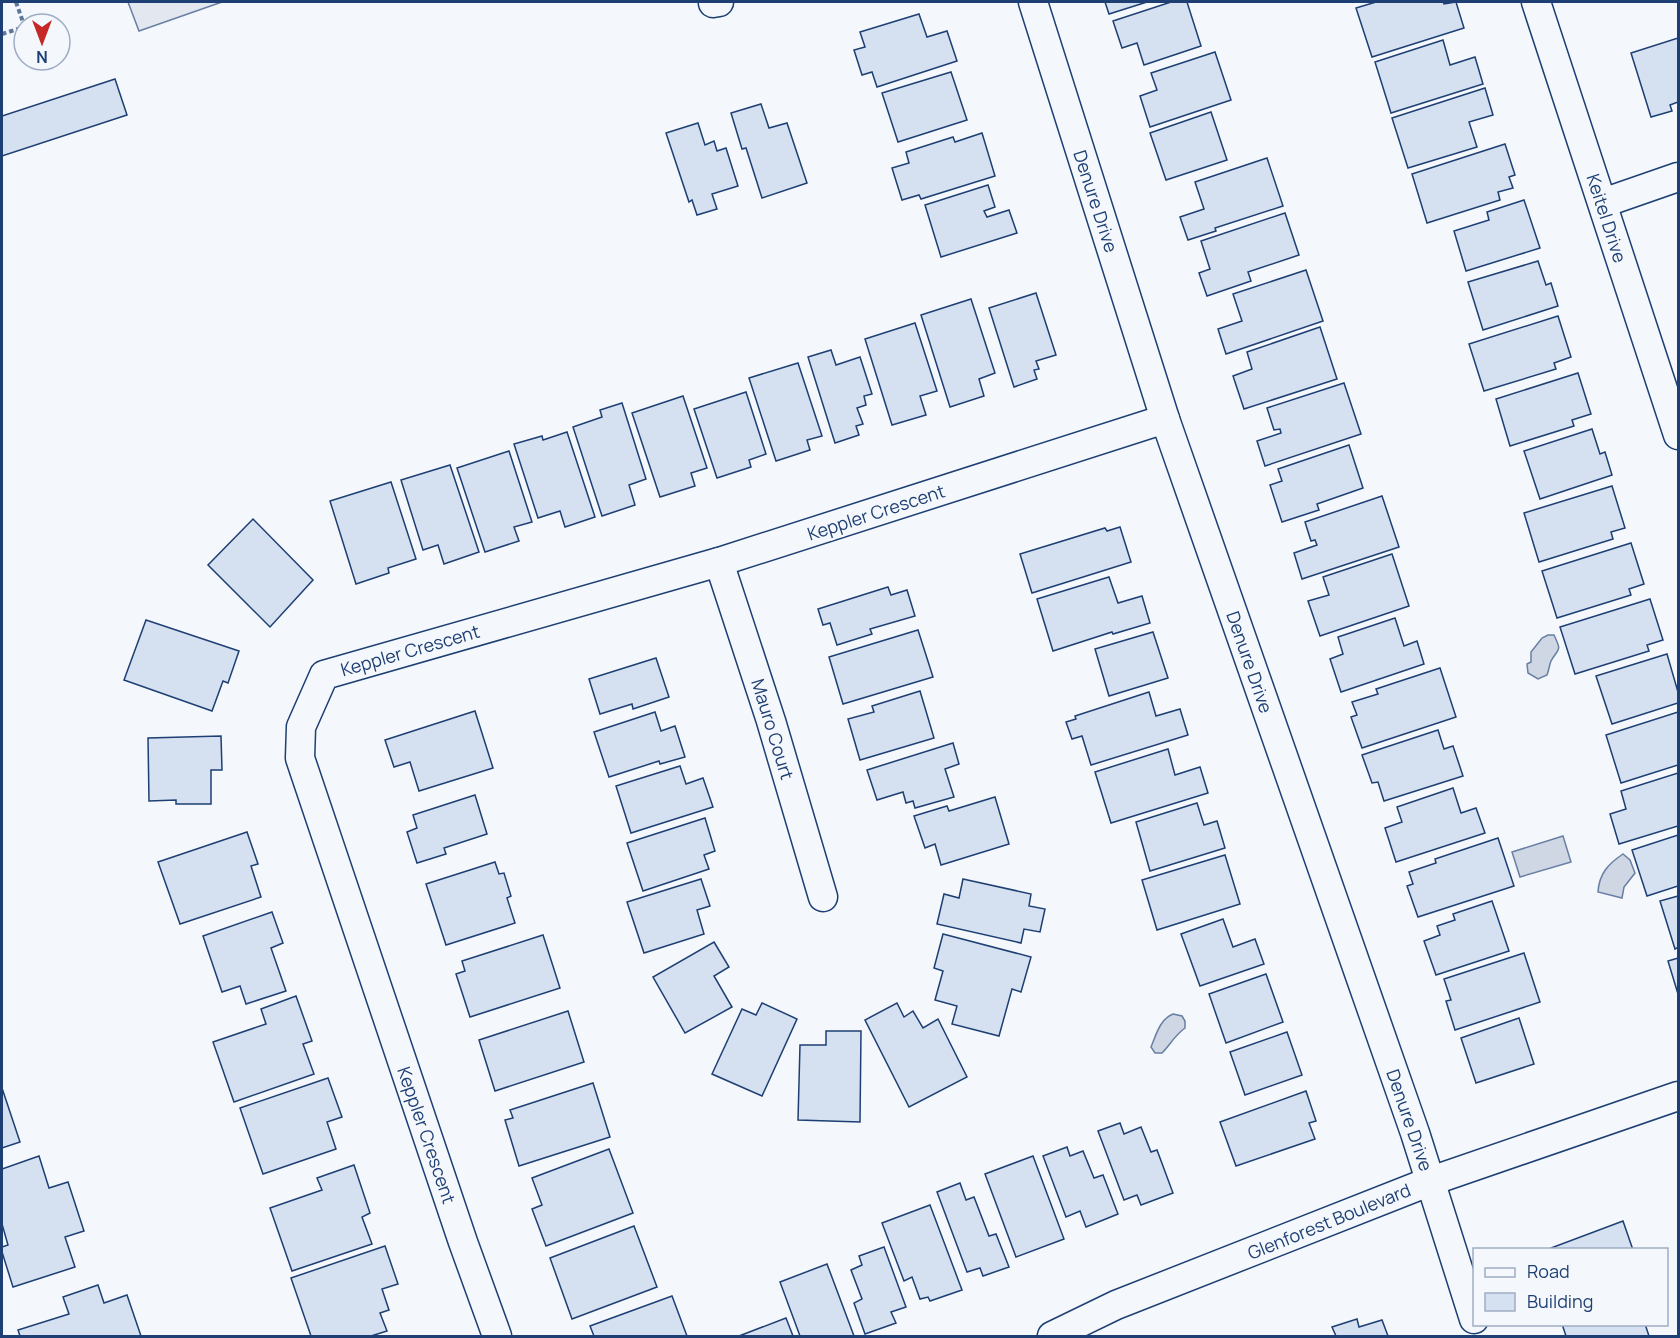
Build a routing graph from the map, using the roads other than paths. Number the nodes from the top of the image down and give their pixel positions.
1 (1033, 2) edge
2 (1536, 2) edge
3 (1678, 177) edge
4 (1603, 203) junction
5 (1165, 419) junction
6 (1678, 435) edge
7 (718, 562) junction
8 (823, 897) dead end
9 (1678, 1096) edge
10 (1431, 1181) junction
11 (1473, 1316) edge
12 (497, 1336) edge
13 (1052, 1336) edge

1 - 5 street, Denure Drive
2 - 4 street, Keitel Drive
3 - 4 street
4 - 6 street, Keitel Drive
5 - 7 street, Keppler Crescent
5 - 10 street, Denure Drive
7 - 8 street, Mauro Court
7 - 12 street, Keppler Crescent
9 - 10 street, Glenforest Boulevard
10 - 11 street, Denure Drive
10 - 13 street, Glenforest Boulevard

